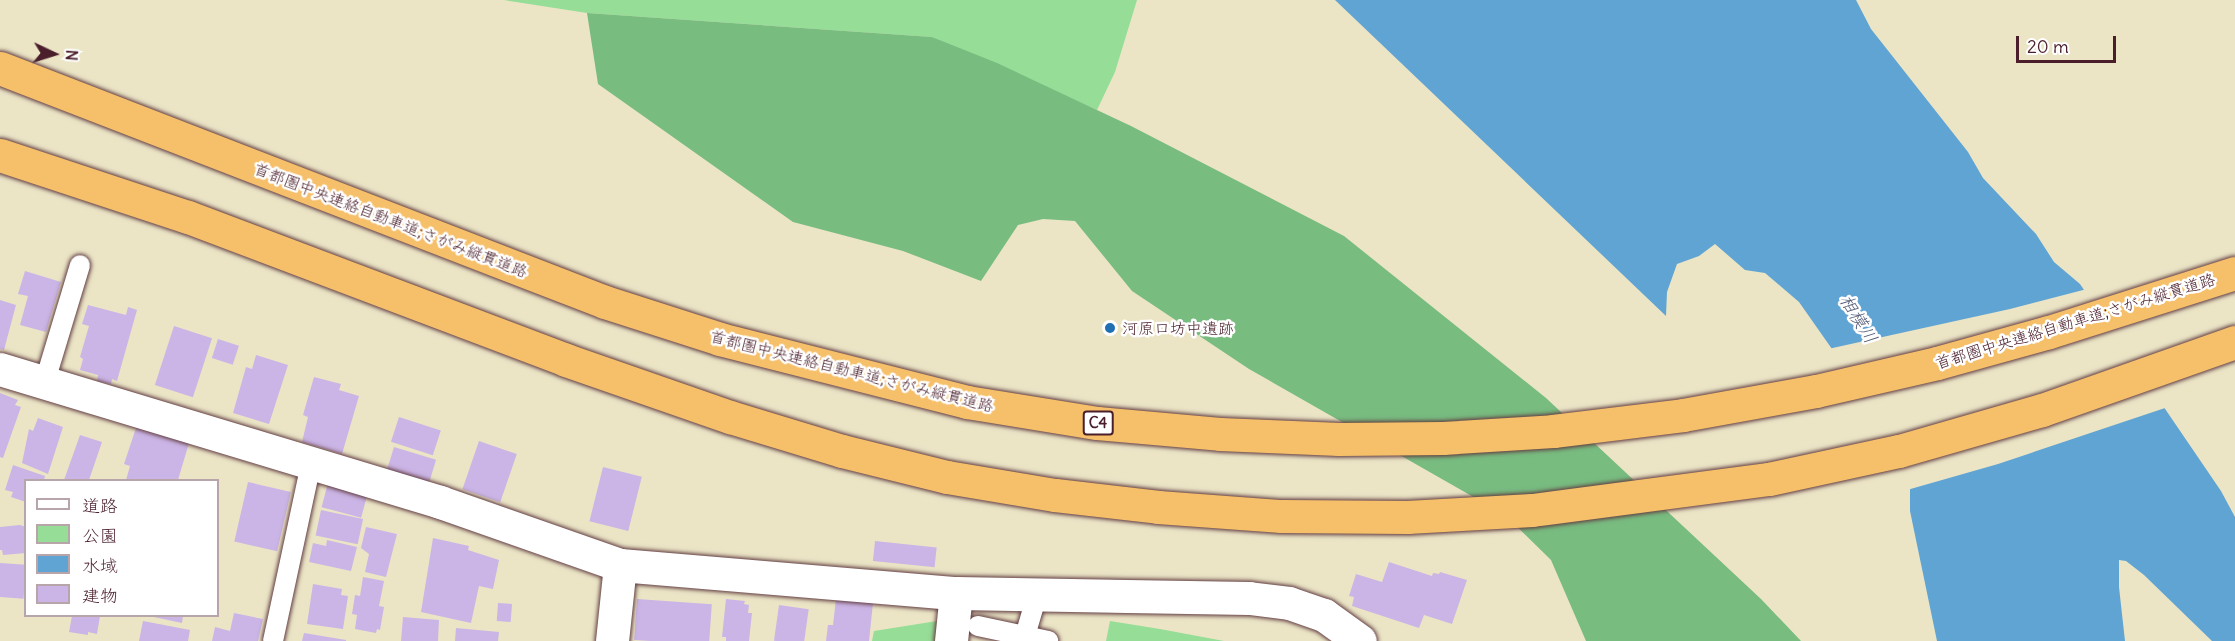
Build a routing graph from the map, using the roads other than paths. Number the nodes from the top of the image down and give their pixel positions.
1 (0, 68) edge
2 (0, 155) edge
3 (80, 265) dead end
4 (2235, 273) edge
5 (2235, 342) edge
6 (0, 369) edge
7 (45, 381) junction
8 (311, 463) junction
9 (620, 564) junction
10 (956, 593) junction
11 (1037, 595) junction
12 (965, 633) edge
13 (1025, 636) junction
14 (273, 641) edge
15 (612, 641) edge
16 (1048, 641) edge
17 (1360, 641) edge

1 - 4 highway, 首都圏中央連絡自動車道;さがみ縦貫道路 / C4
2 - 5 highway
3 - 7 lane
6 - 7 street
7 - 8 street
8 - 9 street
8 - 14 lane
9 - 10 street
9 - 15 street
10 - 11 street
10 - 12 street
11 - 13 lane
11 - 17 street
12 - 13 lane
13 - 16 lane

